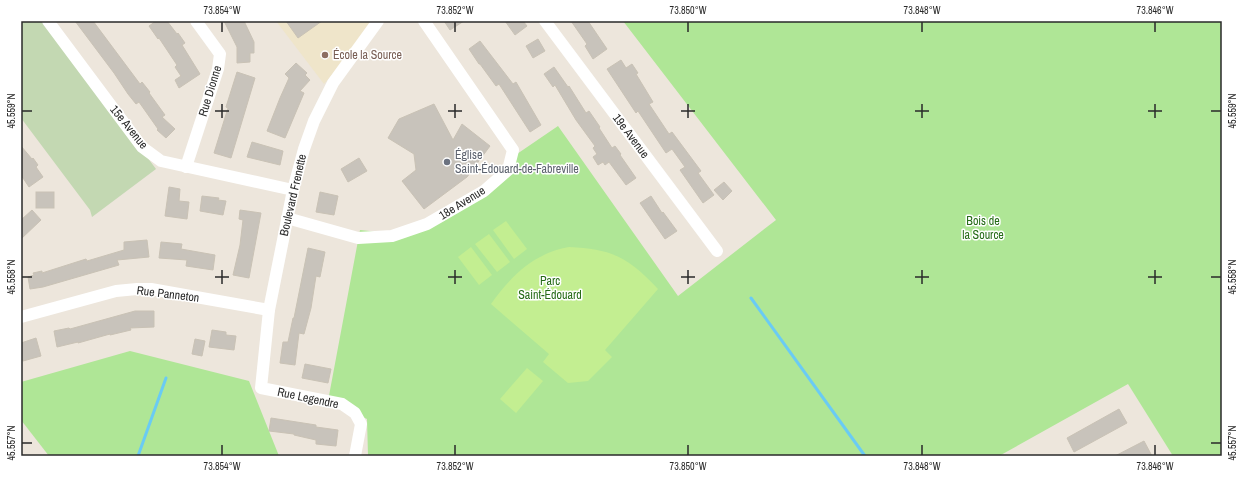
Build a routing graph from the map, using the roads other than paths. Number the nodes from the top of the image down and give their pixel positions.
1 (48, 21) edge
2 (196, 21) edge
3 (378, 21) edge
4 (424, 21) edge
5 (545, 21) edge
6 (186, 168) junction
7 (293, 190) junction
8 (287, 218) junction
9 (717, 250) dead end
10 (269, 310) junction
11 (21, 317) edge
12 (261, 388) joint
13 (355, 456) edge

1 - 6 street, 15e Avenue
2 - 6 street, Rue Dionne
3 - 7 street, Boulevard Frenette
4 - 8 street, 18e Avenue
5 - 9 street, 19e Avenue
6 - 7 street, 15e Avenue
7 - 8 street, Boulevard Frenette
8 - 10 street, Boulevard Frenette
10 - 11 street, Rue Panneton
10 - 12 street, Boulevard Frenette
12 - 13 street, Rue Legendre

